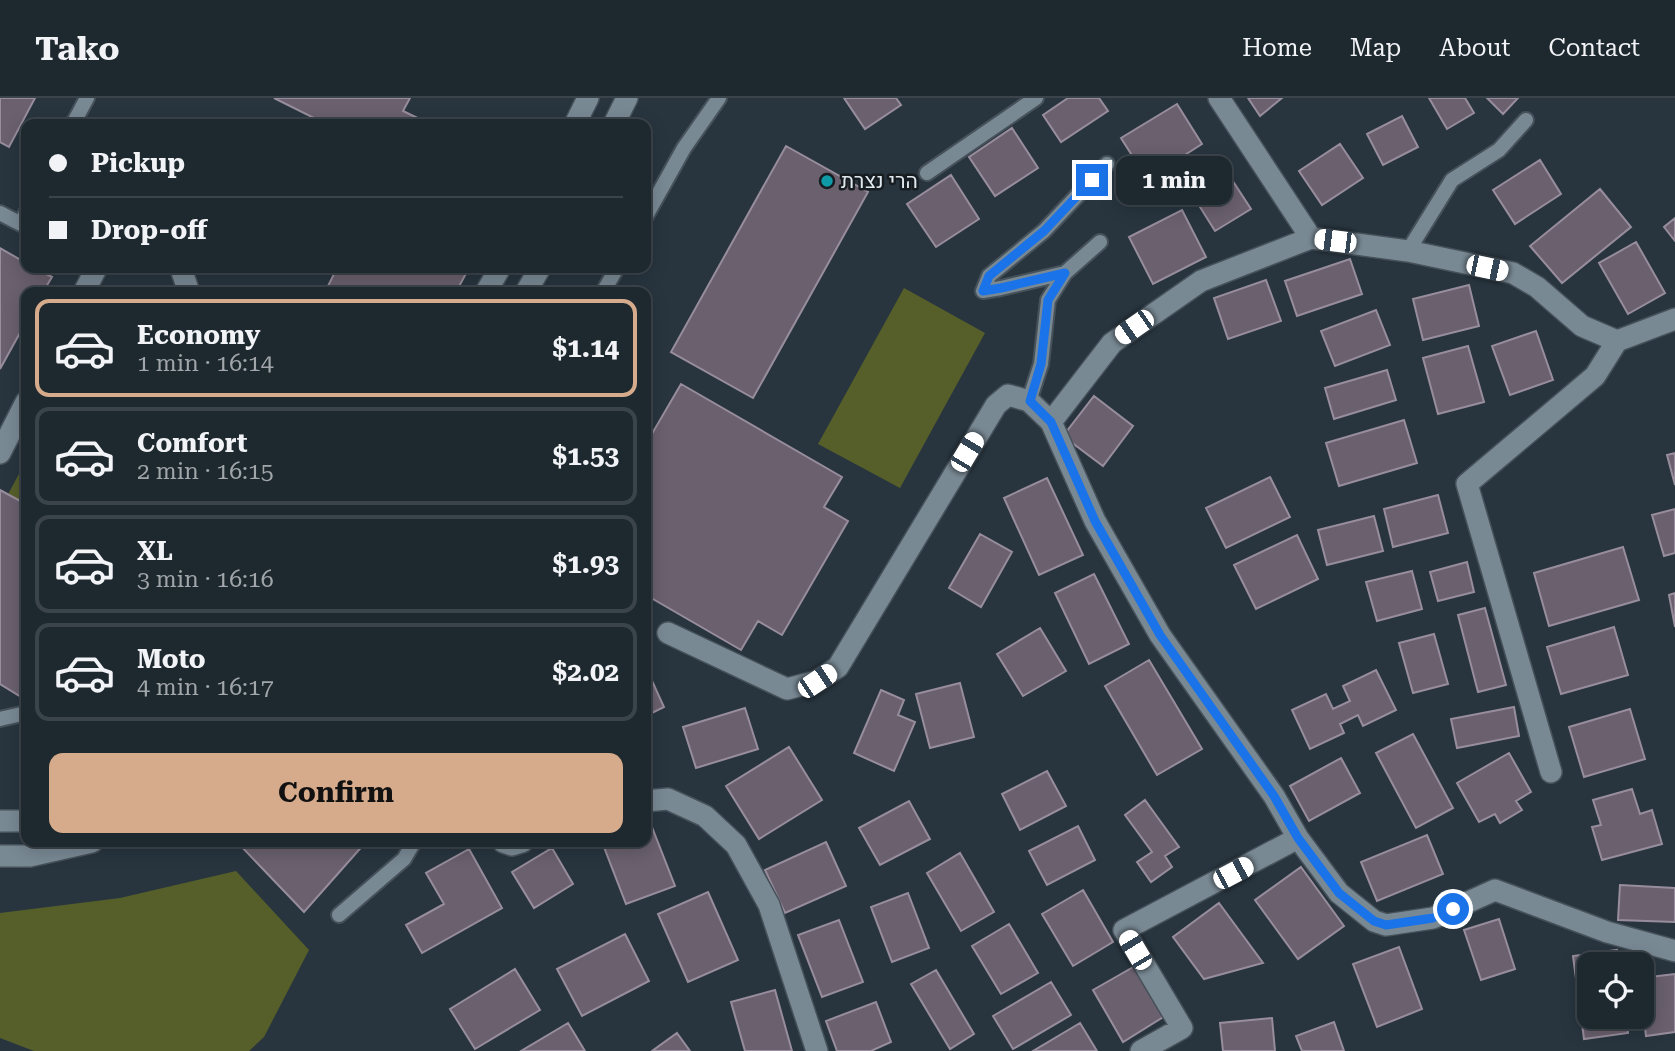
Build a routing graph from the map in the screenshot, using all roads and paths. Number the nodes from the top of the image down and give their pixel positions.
1 (87, 98) edge
2 (588, 98) edge
3 (627, 98) edge
4 (719, 98) edge
5 (1035, 98) edge
6 (1219, 98) edge
7 (76, 119) edge
8 (578, 119) edge
9 (616, 119) edge
10 (1526, 120) dead end
11 (1107, 164) dead end
12 (927, 173) dead end
13 (651, 207) edge
14 (0, 213) edge
15 (21, 224) edge
16 (1311, 238) junction
17 (1100, 242) dead end
18 (1408, 251) junction
19 (1065, 273) junction
20 (1675, 319) edge
21 (1617, 341) junction
22 (1030, 401) junction
23 (21, 412) edge
24 (1051, 422) junction
25 (0, 453) edge
26 (668, 633) dead end
27 (21, 714) edge
28 (0, 719) edge
29 (1550, 772) dead end
30 (651, 801) edge
31 (0, 821) edge
32 (21, 821) edge
33 (1298, 838) junction
34 (70, 847) edge
35 (411, 847) edge
36 (0, 856) edge
37 (339, 915) dead end
38 (1675, 951) edge
39 (817, 1051) edge
40 (1141, 1051) edge

1 - 7 lane
2 - 8 street
3 - 9 street
4 - 13 lane
5 - 12 lane
6 - 16 street
10 - 18 lane
11 - 19 lane
14 - 15 lane
16 - 18 street
16 - 24 street
17 - 19 lane
18 - 21 street
19 - 22 lane
20 - 21 street
21 - 29 street
22 - 24 street
22 - 26 street
23 - 25 street
24 - 33 street
27 - 28 lane
30 - 39 street
31 - 32 street
33 - 38 street
33 - 40 street
34 - 36 street
35 - 37 lane

